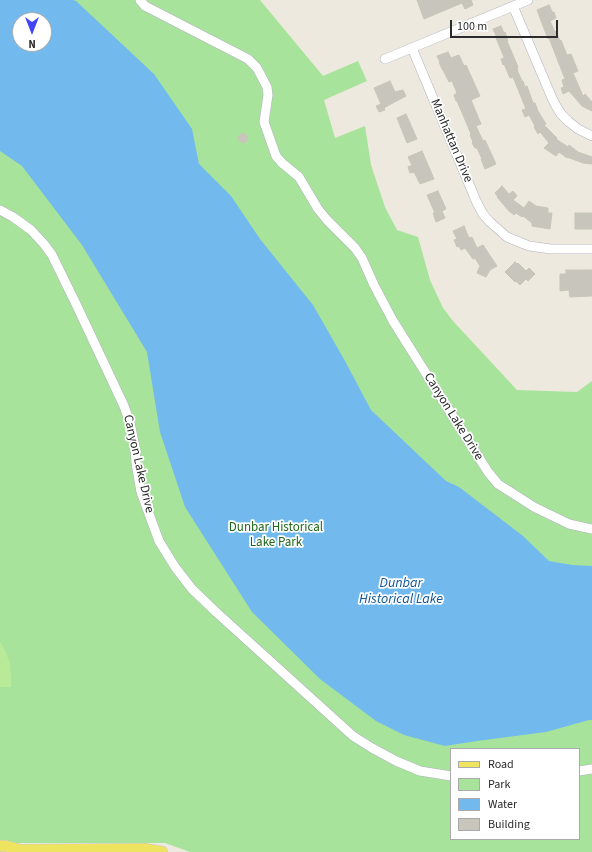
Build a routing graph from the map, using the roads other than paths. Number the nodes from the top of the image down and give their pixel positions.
1 (140, 0) edge
2 (528, 0) edge
3 (513, 6) junction
4 (412, 48) junction
5 (385, 59) dead end
6 (592, 136) edge
7 (0, 210) edge
8 (592, 248) edge
9 (592, 529) edge
10 (592, 769) edge
11 (580, 771) edge
12 (450, 776) edge
13 (0, 846) edge
14 (18, 851) edge
15 (162, 852) edge

1 - 9 street, Canyon Lake Drive
2 - 3 street
3 - 4 street
3 - 6 street
4 - 5 street
4 - 8 street, Manhattan Drive
7 - 12 street, Canyon Lake Drive
10 - 11 street
13 - 14 main road
14 - 15 main road

